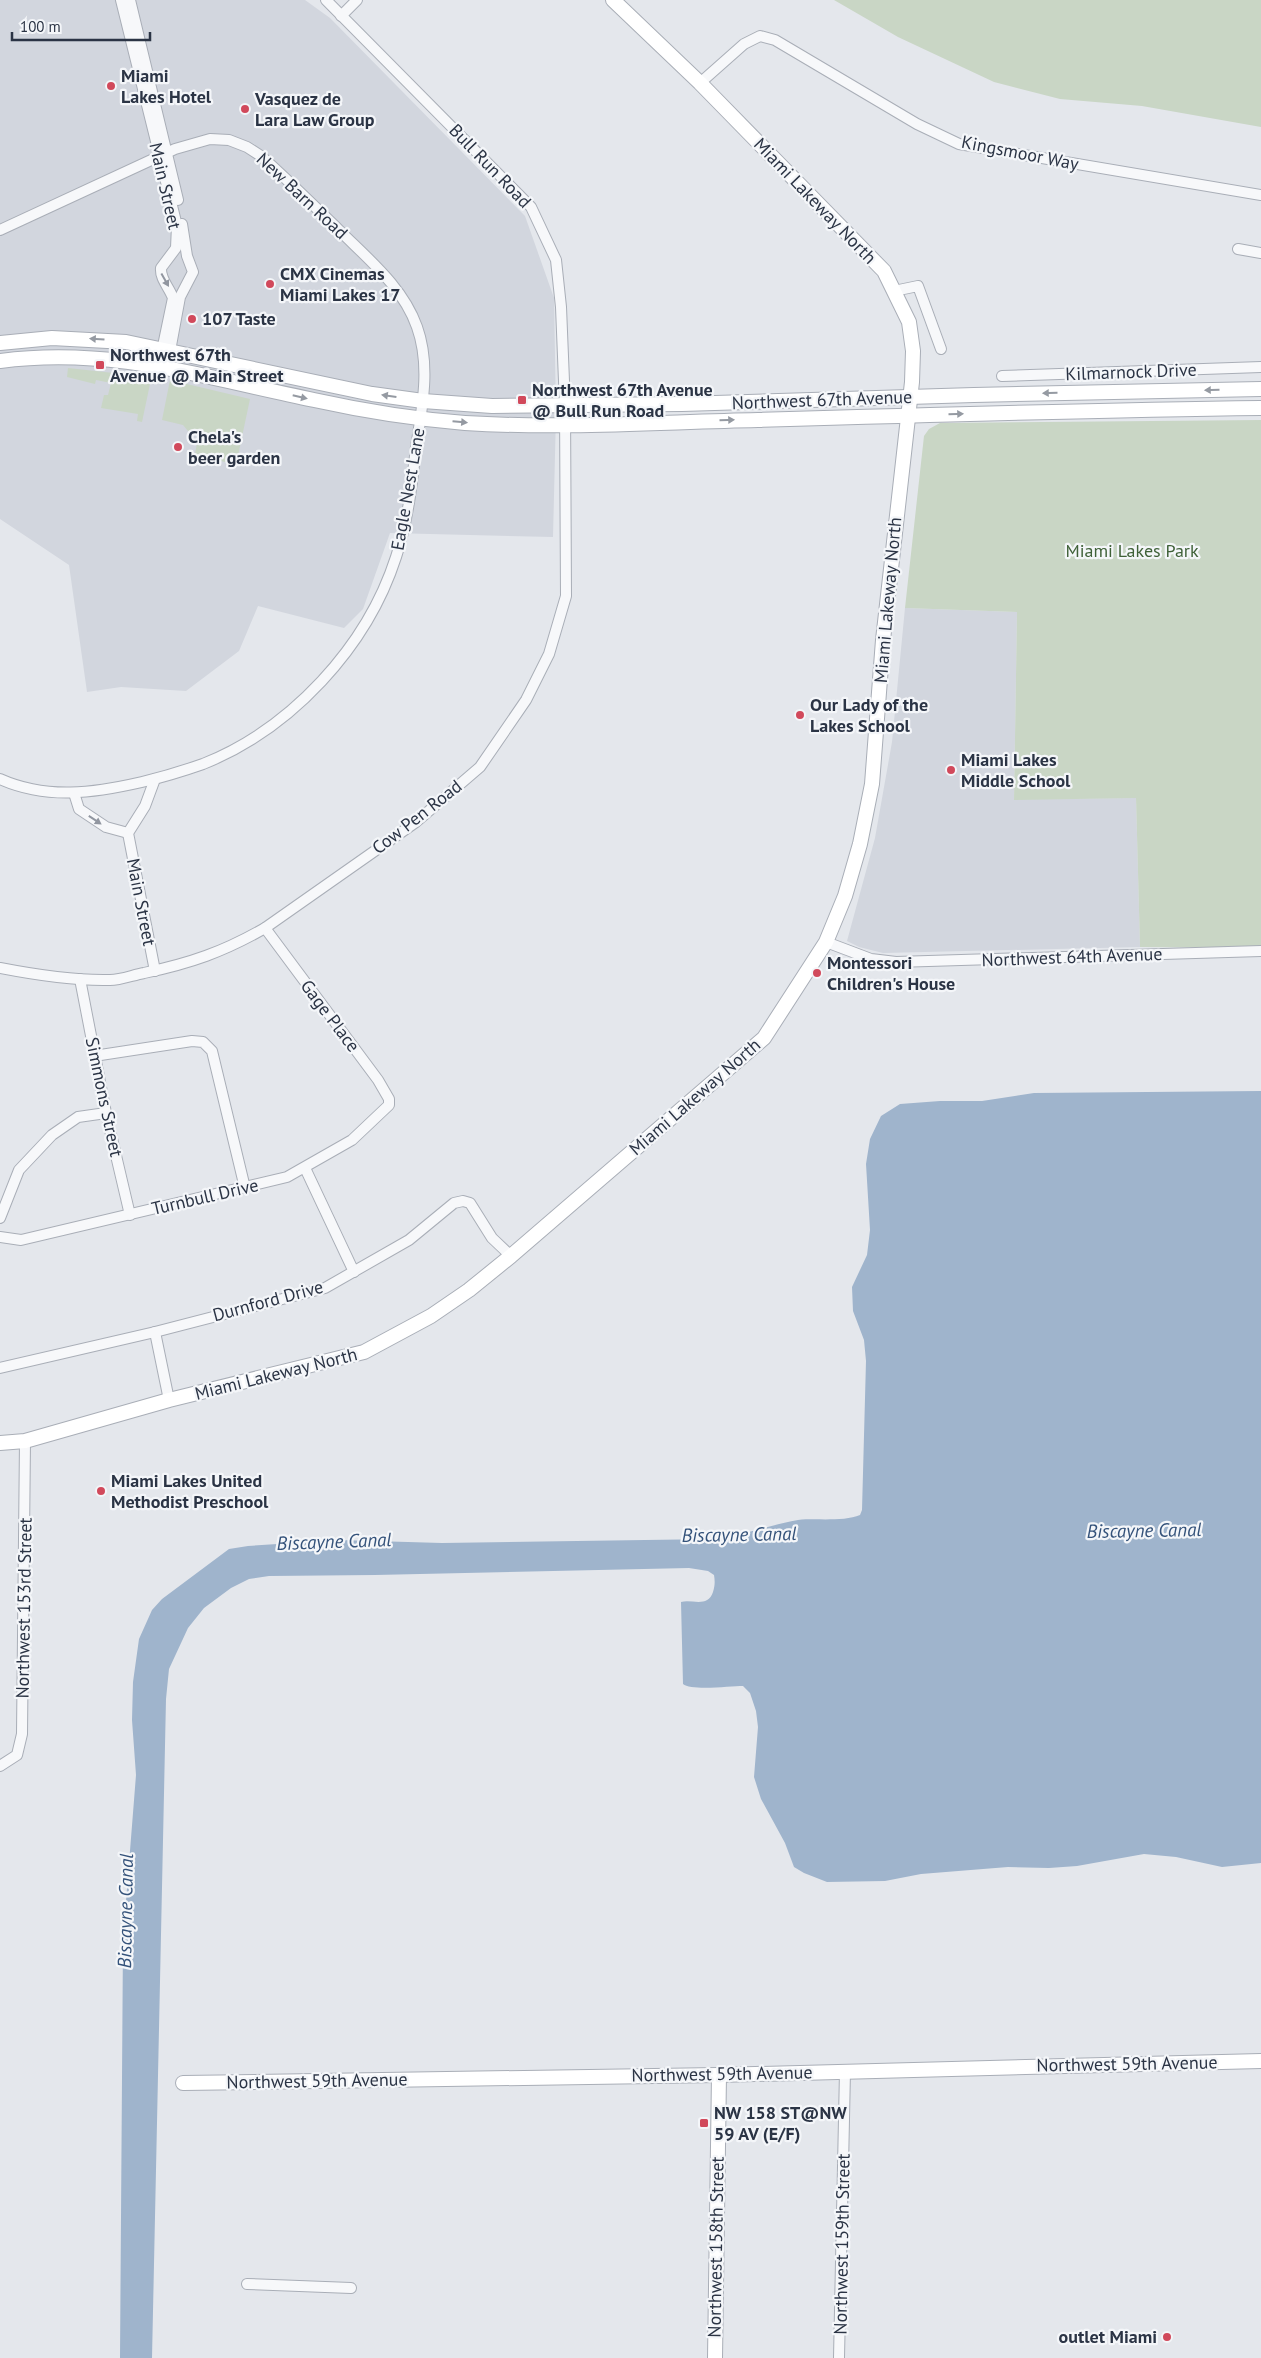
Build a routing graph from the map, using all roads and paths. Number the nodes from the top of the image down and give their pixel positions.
1 (121, 0) edge
2 (130, 0) edge
3 (326, 0) edge
4 (356, 0) edge
5 (613, 0) edge
6 (341, 16) junction
7 (700, 83) junction
8 (163, 155) junction
9 (1261, 195) edge
10 (0, 230) edge
11 (1238, 249) dead end
12 (1261, 253) edge
13 (894, 291) junction
14 (0, 343) edge
15 (166, 349) junction
16 (941, 349) dead end
17 (0, 361) edge
18 (163, 366) junction
19 (1261, 366) edge
20 (1002, 376) dead end
21 (1261, 389) edge
22 (1110, 392) junction
23 (910, 398) junction
24 (423, 401) junction
25 (565, 406) junction
26 (1261, 408) edge
27 (1111, 410) junction
28 (908, 416) junction
29 (421, 418) junction
30 (566, 424) junction
31 (0, 778) edge
32 (155, 779) junction
33 (74, 793) junction
34 (128, 833) junction
35 (265, 928) junction
36 (826, 942) junction
37 (1261, 950) edge
38 (0, 968) edge
39 (155, 971) junction
40 (80, 979) junction
41 (94, 1056) junction
42 (389, 1105) joint
43 (106, 1112) junction
44 (305, 1168) junction
45 (245, 1188) junction
46 (130, 1215) junction
47 (0, 1218) edge
48 (0, 1237) edge
49 (511, 1256) junction
50 (354, 1272) junction
51 (154, 1332) junction
52 (0, 1368) edge
53 (169, 1400) junction
54 (25, 1441) junction
55 (0, 1443) edge
56 (1, 1766) edge
57 (1261, 2061) edge
58 (845, 2071) junction
59 (719, 2075) junction
60 (183, 2084) dead end
61 (247, 2284) dead end
62 (351, 2288) dead end
63 (714, 2358) edge
64 (840, 2358) edge

1 - 8 street, Main Street
2 - 8 street, Main Street
3 - 6 street, Bull Run Road
4 - 6 street
5 - 7 street, Miami Lakeway North
6 - 25 street, Bull Run Road
7 - 9 street, Kingsmoor Way
7 - 13 street, Miami Lakeway North
8 - 10 street, New Barn Road
8 - 15 street, Main Street
8 -> 15 street, Main Street
8 - 24 street, New Barn Road
11 - 12 street
13 - 16 street
13 - 23 street, Miami Lakeway North
15 -> 14 street, Northwest 67th Avenue
15 - 18 street, Main Street
24 -> 15 street, Northwest 67th Avenue
17 - 18 street, Northwest 67th Avenue
18 -> 29 street, Northwest 67th Avenue
19 - 20 street, Kilmarnock Drive
21 -> 22 street, Northwest 67th Avenue
22 -> 23 street, Northwest 67th Avenue
22 - 27 street
23 - 25 street, Northwest 67th Avenue
23 - 28 street, Miami Lakeway North
24 - 25 street, Northwest 67th Avenue
24 - 29 street, Eagle Nest Lane
25 - 30 street, Cow Pen Road
26 - 27 street, Northwest 67th Avenue
28 -> 27 street, Northwest 67th Avenue
30 -> 28 street, Northwest 67th Avenue
28 - 36 street, Miami Lakeway North
29 -> 30 street, Northwest 67th Avenue
29 - 32 street, Eagle Nest Lane
30 - 35 street, Cow Pen Road
31 - 33 street, Eagle Nest Lane
32 - 33 street, Eagle Nest Lane
32 - 34 street, Main Street
33 -> 34 street, Main Street
34 - 39 street, Main Street
35 - 39 street, Cow Pen Road
35 - 42 street, Gage Place
36 - 37 street, Northwest 64th Avenue
36 - 49 street, Miami Lakeway North
38 - 40 street, Cow Pen Road
39 - 40 street, Cow Pen Road
40 - 41 street, Simmons Street
41 - 43 street, Simmons Street
41 - 45 street
42 - 44 street, Turnbull Drive
43 - 46 street, Simmons Street
43 - 47 street
44 - 45 street, Turnbull Drive
44 - 50 street
45 - 46 street, Turnbull Drive
46 - 48 street, Turnbull Drive
49 - 50 street, Durnford Drive
49 - 53 street, Miami Lakeway North
50 - 51 street, Durnford Drive
51 - 52 street, Durnford Drive
51 - 53 street
53 - 54 street, Miami Lakeway North
54 - 55 street, Miami Lakeway North
54 - 56 street, Northwest 153rd Street
57 - 58 street, Northwest 59th Avenue
58 - 59 street, Northwest 59th Avenue
58 - 64 street, Northwest 159th Street
59 - 60 street, Northwest 59th Avenue
59 - 63 street, Northwest 158th Street
61 - 62 street

